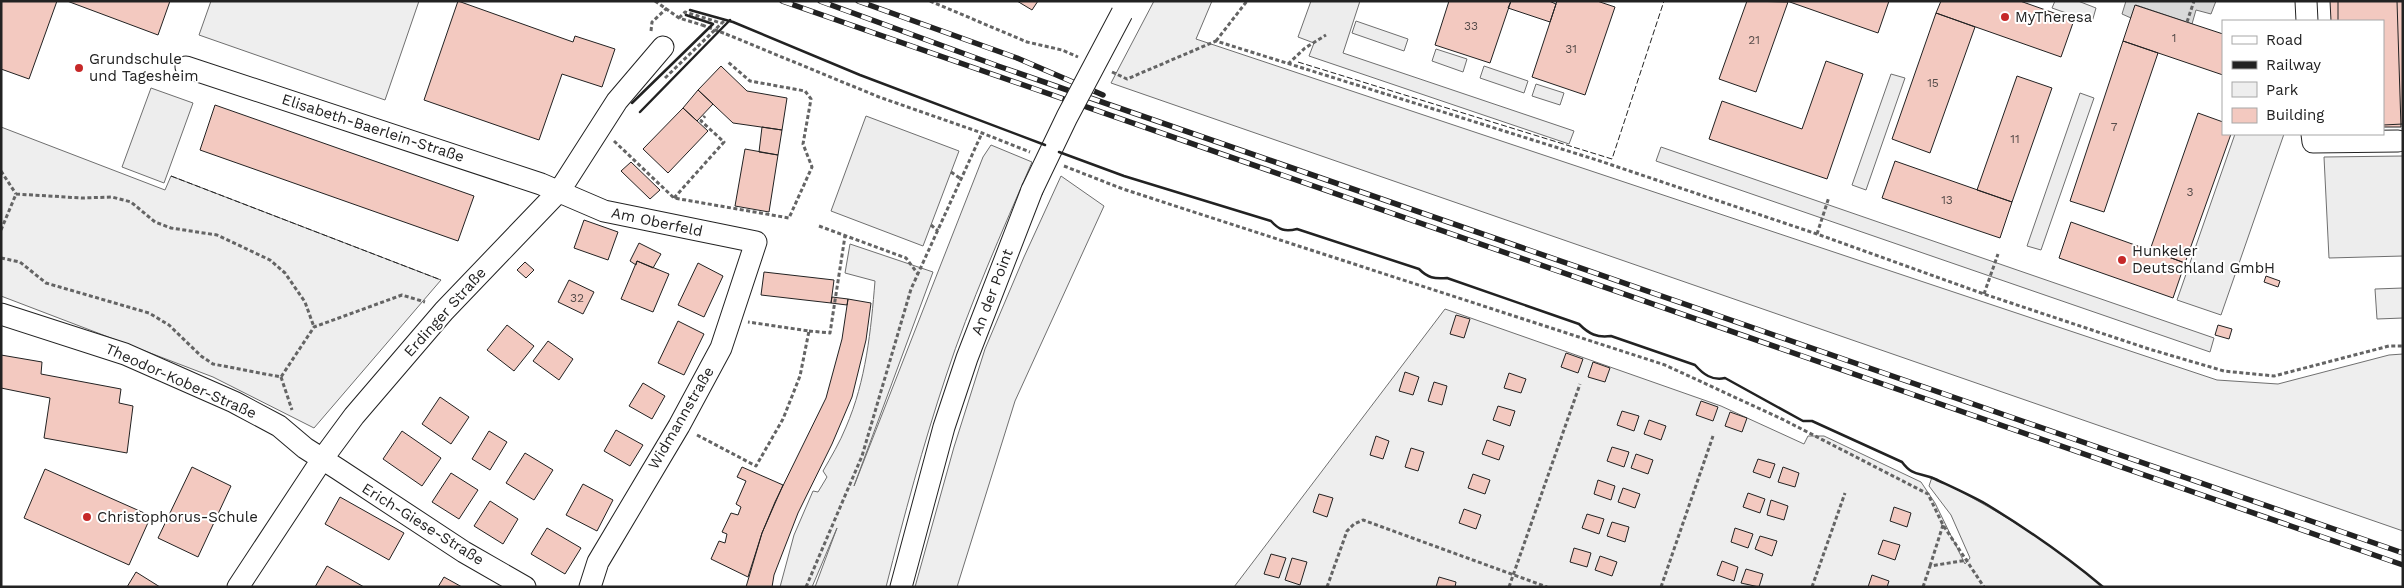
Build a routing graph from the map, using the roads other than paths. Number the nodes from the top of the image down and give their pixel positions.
1 (2306, 1) edge
2 (1126, 7) edge
3 (2307, 20) edge
4 (656, 43) road end
5 (186, 67) dead end
6 (2312, 135) edge
7 (2398, 141) dead end
8 (560, 190) junction
9 (756, 242) joint
10 (1, 314) edge
11 (323, 458) junction
12 (238, 587) edge
13 (525, 587) edge
14 (590, 587) edge
15 (901, 587) edge

1 - 3 street
2 - 15 street, An der Point, bridge
4 - 8 street, Erdinger Straße
5 - 8 street, Elisabeth-Baerlein-Straße
6 - 7 street
8 - 9 street, Am Oberfeld
8 - 11 street, Erdinger Straße
9 - 14 street, Widmannstraße
10 - 11 street, Theodor-Kober-Straße
11 - 12 street, Erdinger Straße
11 - 13 street, Erich-Giese-Straße

